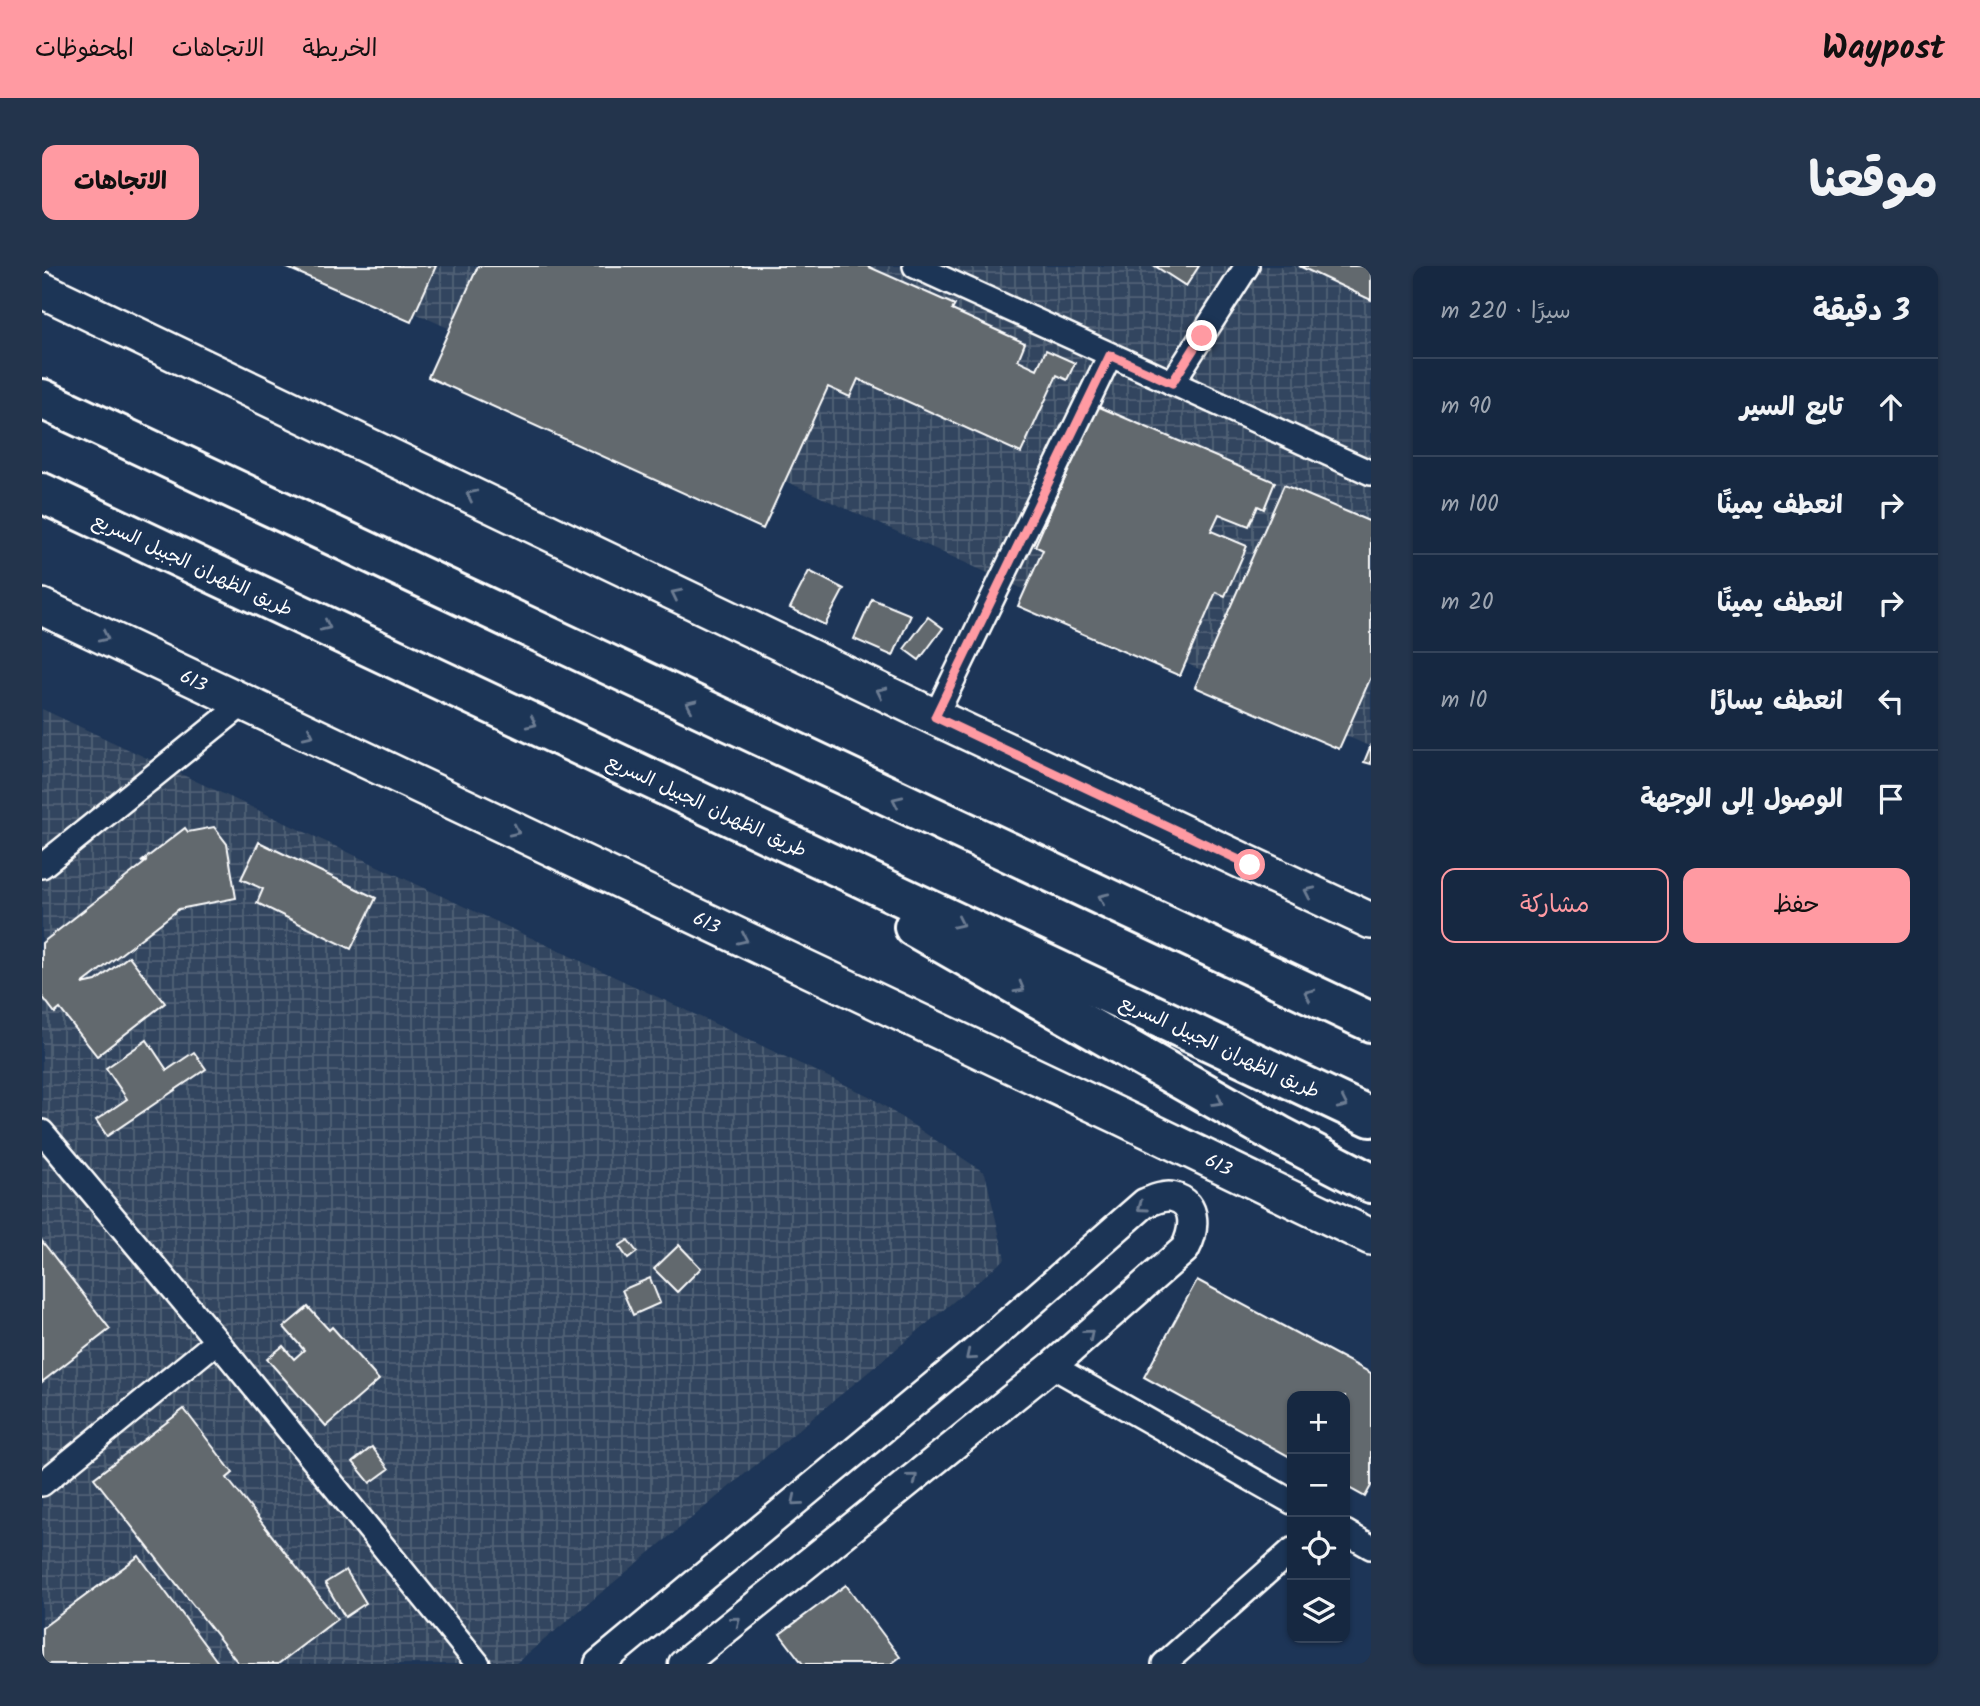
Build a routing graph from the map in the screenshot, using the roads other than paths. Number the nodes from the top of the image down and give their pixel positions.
1 (915, 266) edge
2 (1247, 266) edge
3 (42, 290) edge
4 (1110, 355) junction
5 (1172, 383) junction
6 (42, 399) edge
7 (1371, 473) edge
8 (42, 493) edge
9 (42, 607) edge
10 (244, 703) junction
11 (935, 717) junction
12 (663, 784) junction
13 (42, 866) edge
14 (1371, 921) edge
15 (1371, 1023) edge
16 (1371, 1117) edge
17 (42, 1132) edge
18 (1371, 1183) edge
19 (1371, 1237) edge
20 (217, 1341) junction
21 (1052, 1366) junction
22 (42, 1484) edge
23 (1287, 1499) edge
24 (1350, 1535) edge
25 (1371, 1547) edge
26 (1287, 1554) edge
27 (478, 1664) edge
28 (599, 1664) edge
29 (683, 1664) edge
30 (1164, 1664) edge

1 - 4 street
2 - 5 street
11 -> 3 main road
4 - 5 street
4 - 11 street
5 - 7 street
15 -> 6 highway
8 -> 12 highway, طريق الظهران الجبيل السريع
9 -> 10 main road, 613
10 - 13 street
10 -> 19 main road, 613
14 -> 11 main road
12 -> 16 highway, طريق الظهران الجبيل السريع
12 -> 18 highway
17 - 20 street
20 - 22 street
20 - 27 street
21 - 23 street
21 -> 28 street
29 -> 21 street
24 - 25 street
26 - 30 street

